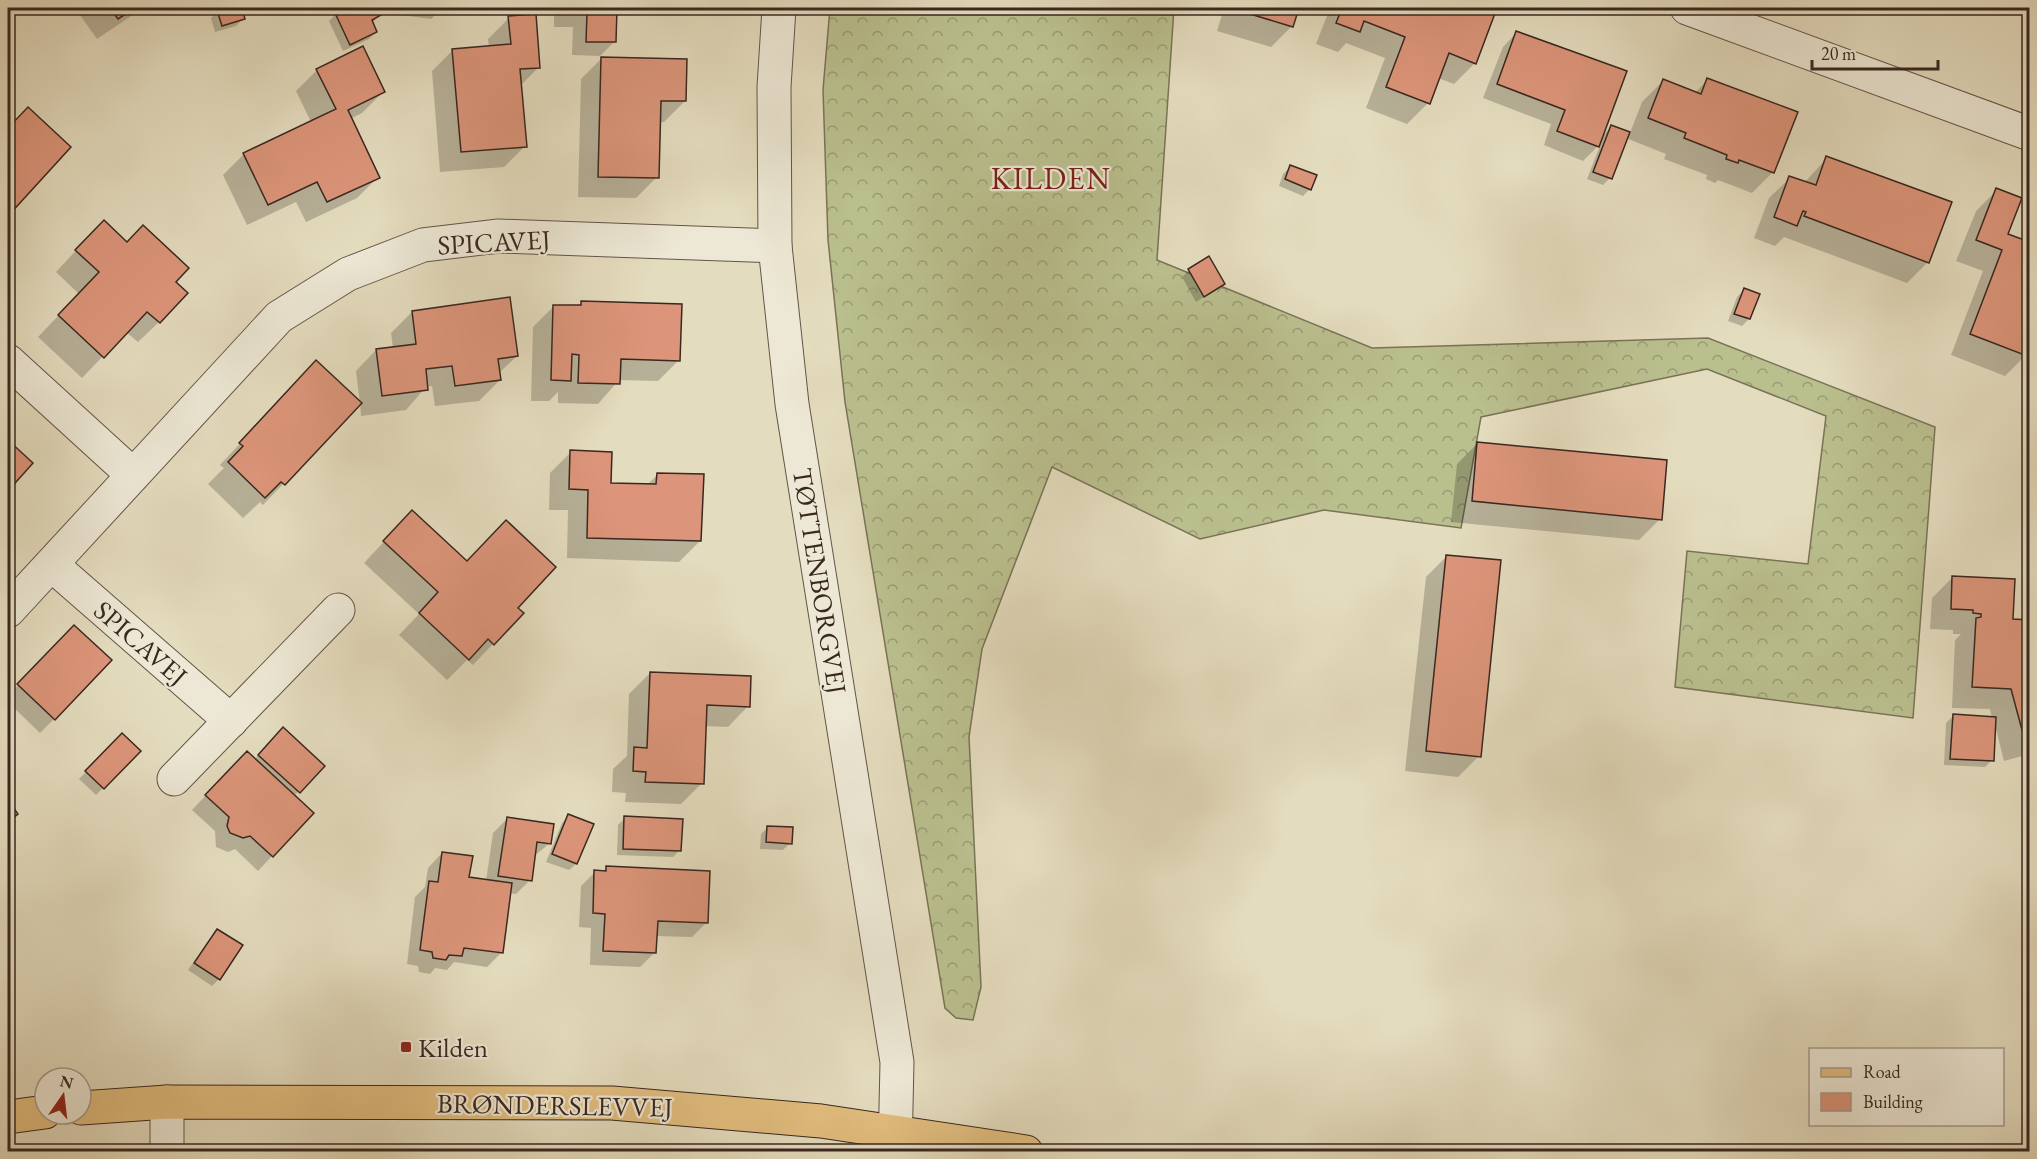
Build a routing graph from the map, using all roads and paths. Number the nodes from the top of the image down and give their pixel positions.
1 (779, 8) edge
2 (1688, 8) edge
3 (2030, 134) edge
4 (775, 246) junction
5 (8, 361) edge
6 (133, 475) junction
7 (52, 566) junction
8 (338, 610) dead end
9 (8, 611) edge
10 (231, 721) junction
11 (174, 779) dead end
12 (167, 1102) junction
13 (93, 1107) edge
14 (33, 1114) edge
15 (8, 1117) edge
16 (895, 1142) edge
17 (167, 1152) edge
18 (1026, 1152) edge

1 - 4 street, TØTTENBORGVEJ
2 - 3 street
4 - 6 street, SPICAVEJ
4 - 16 street, TØTTENBORGVEJ
5 - 6 street
6 - 7 street, SPICAVEJ
7 - 9 street, SPICAVEJ
7 - 10 street, SPICAVEJ
8 - 10 street
10 - 11 street
12 - 13 main road, BRØNDERSLEVVEJ
12 - 16 main road, BRØNDERSLEVVEJ
12 - 17 street
14 - 15 main road
16 - 18 main road, BRØNDERSLEVVEJ

